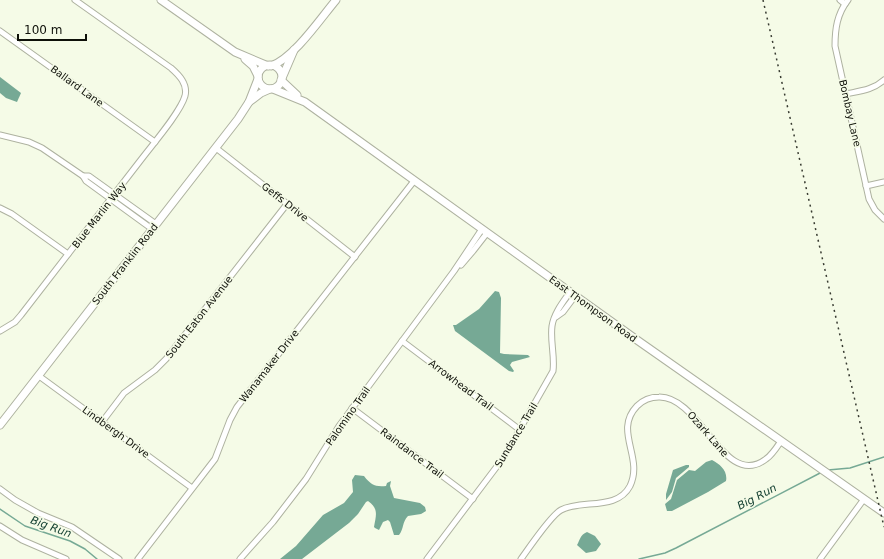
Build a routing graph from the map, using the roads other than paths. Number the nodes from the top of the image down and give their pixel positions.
1 (75, 0) edge
2 (161, 0) edge
3 (336, 0) edge
4 (840, 0) edge
5 (847, 2) edge
6 (0, 31) edge
7 (294, 50) junction
8 (242, 56) junction
9 (270, 66) junction
10 (258, 78) junction
11 (282, 79) junction
12 (884, 80) edge
13 (271, 89) junction
14 (846, 94) junction
15 (249, 102) junction
16 (305, 102) junction
17 (0, 135) edge
18 (155, 142) junction
19 (216, 148) junction
20 (84, 176) junction
21 (414, 181) junction
22 (884, 182) edge
23 (866, 186) junction
24 (114, 194) junction
25 (111, 199) junction
26 (287, 204) junction
27 (0, 208) edge
28 (884, 219) edge
29 (154, 226) junction
30 (484, 231) junction
31 (68, 254) junction
32 (354, 257) junction
33 (572, 294) junction
34 (0, 331) edge
35 (402, 341) junction
36 (39, 376) junction
37 (352, 408) junction
38 (102, 422) junction
39 (0, 425) edge
40 (520, 430) junction
41 (781, 441) junction
42 (192, 488) junction
43 (0, 489) edge
44 (473, 499) junction
45 (864, 499) junction
46 (884, 513) edge
47 (0, 526) edge
48 (66, 559) edge
49 (119, 559) edge
50 (138, 559) edge
51 (240, 559) edge
52 (427, 559) edge
53 (521, 559) edge
54 (820, 559) edge

1 - 18 street, Blue Marlin Way
2 - 8 main road
3 - 7 main road
4 - 5 street
5 - 14 street, Bombay Lane
6 - 18 street, Ballard Lane
7 - 9 main road
7 - 11 main road
8 - 9 main road
8 - 10 main road
9 - 10 main road
9 - 11 main road
10 - 13 main road
10 - 15 main road, South Franklin Road
11 - 13 main road
11 - 16 main road, East Thompson Road
12 - 14 street
13 - 15 main road, South Franklin Road
13 - 16 main road, East Thompson Road
14 - 23 street, Bombay Lane
15 - 19 main road, South Franklin Road
16 - 21 main road, East Thompson Road
17 - 20 street
18 - 24 street, Blue Marlin Way
19 - 26 street, Geffs Drive
19 - 29 main road, South Franklin Road
20 - 24 street
20 - 25 street
21 - 30 main road, East Thompson Road
21 - 32 street, Wanamaker Drive
22 - 23 street
23 - 28 street, Bombay Lane
24 - 25 street, Blue Marlin Way
24 - 29 street
25 - 29 street
25 - 31 street, Blue Marlin Way
26 - 32 street, Geffs Drive
26 - 38 street, South Eaton Avenue
27 - 31 street
29 - 36 main road, South Franklin Road
30 - 33 main road, East Thompson Road
30 - 35 street, Palomino Trail
31 - 34 street, Blue Marlin Way
32 - 42 street, Wanamaker Drive
33 - 40 street, Sundance Trail
33 - 41 main road, East Thompson Road
35 - 37 street, Palomino Trail
35 - 40 street, Arrowhead Trail
36 - 38 street, Lindbergh Drive
36 - 39 main road, South Franklin Road
37 - 44 street, Raindance Trail
37 - 51 street, Palomino Trail
38 - 42 street, Lindbergh Drive
40 - 44 street, Sundance Trail
41 - 45 main road, East Thompson Road
41 - 53 street, Ozark Lane
42 - 50 street, Wanamaker Drive
43 - 49 street
44 - 52 street, Sundance Trail
45 - 46 main road, East Thompson Road
45 - 54 street
47 - 48 street

